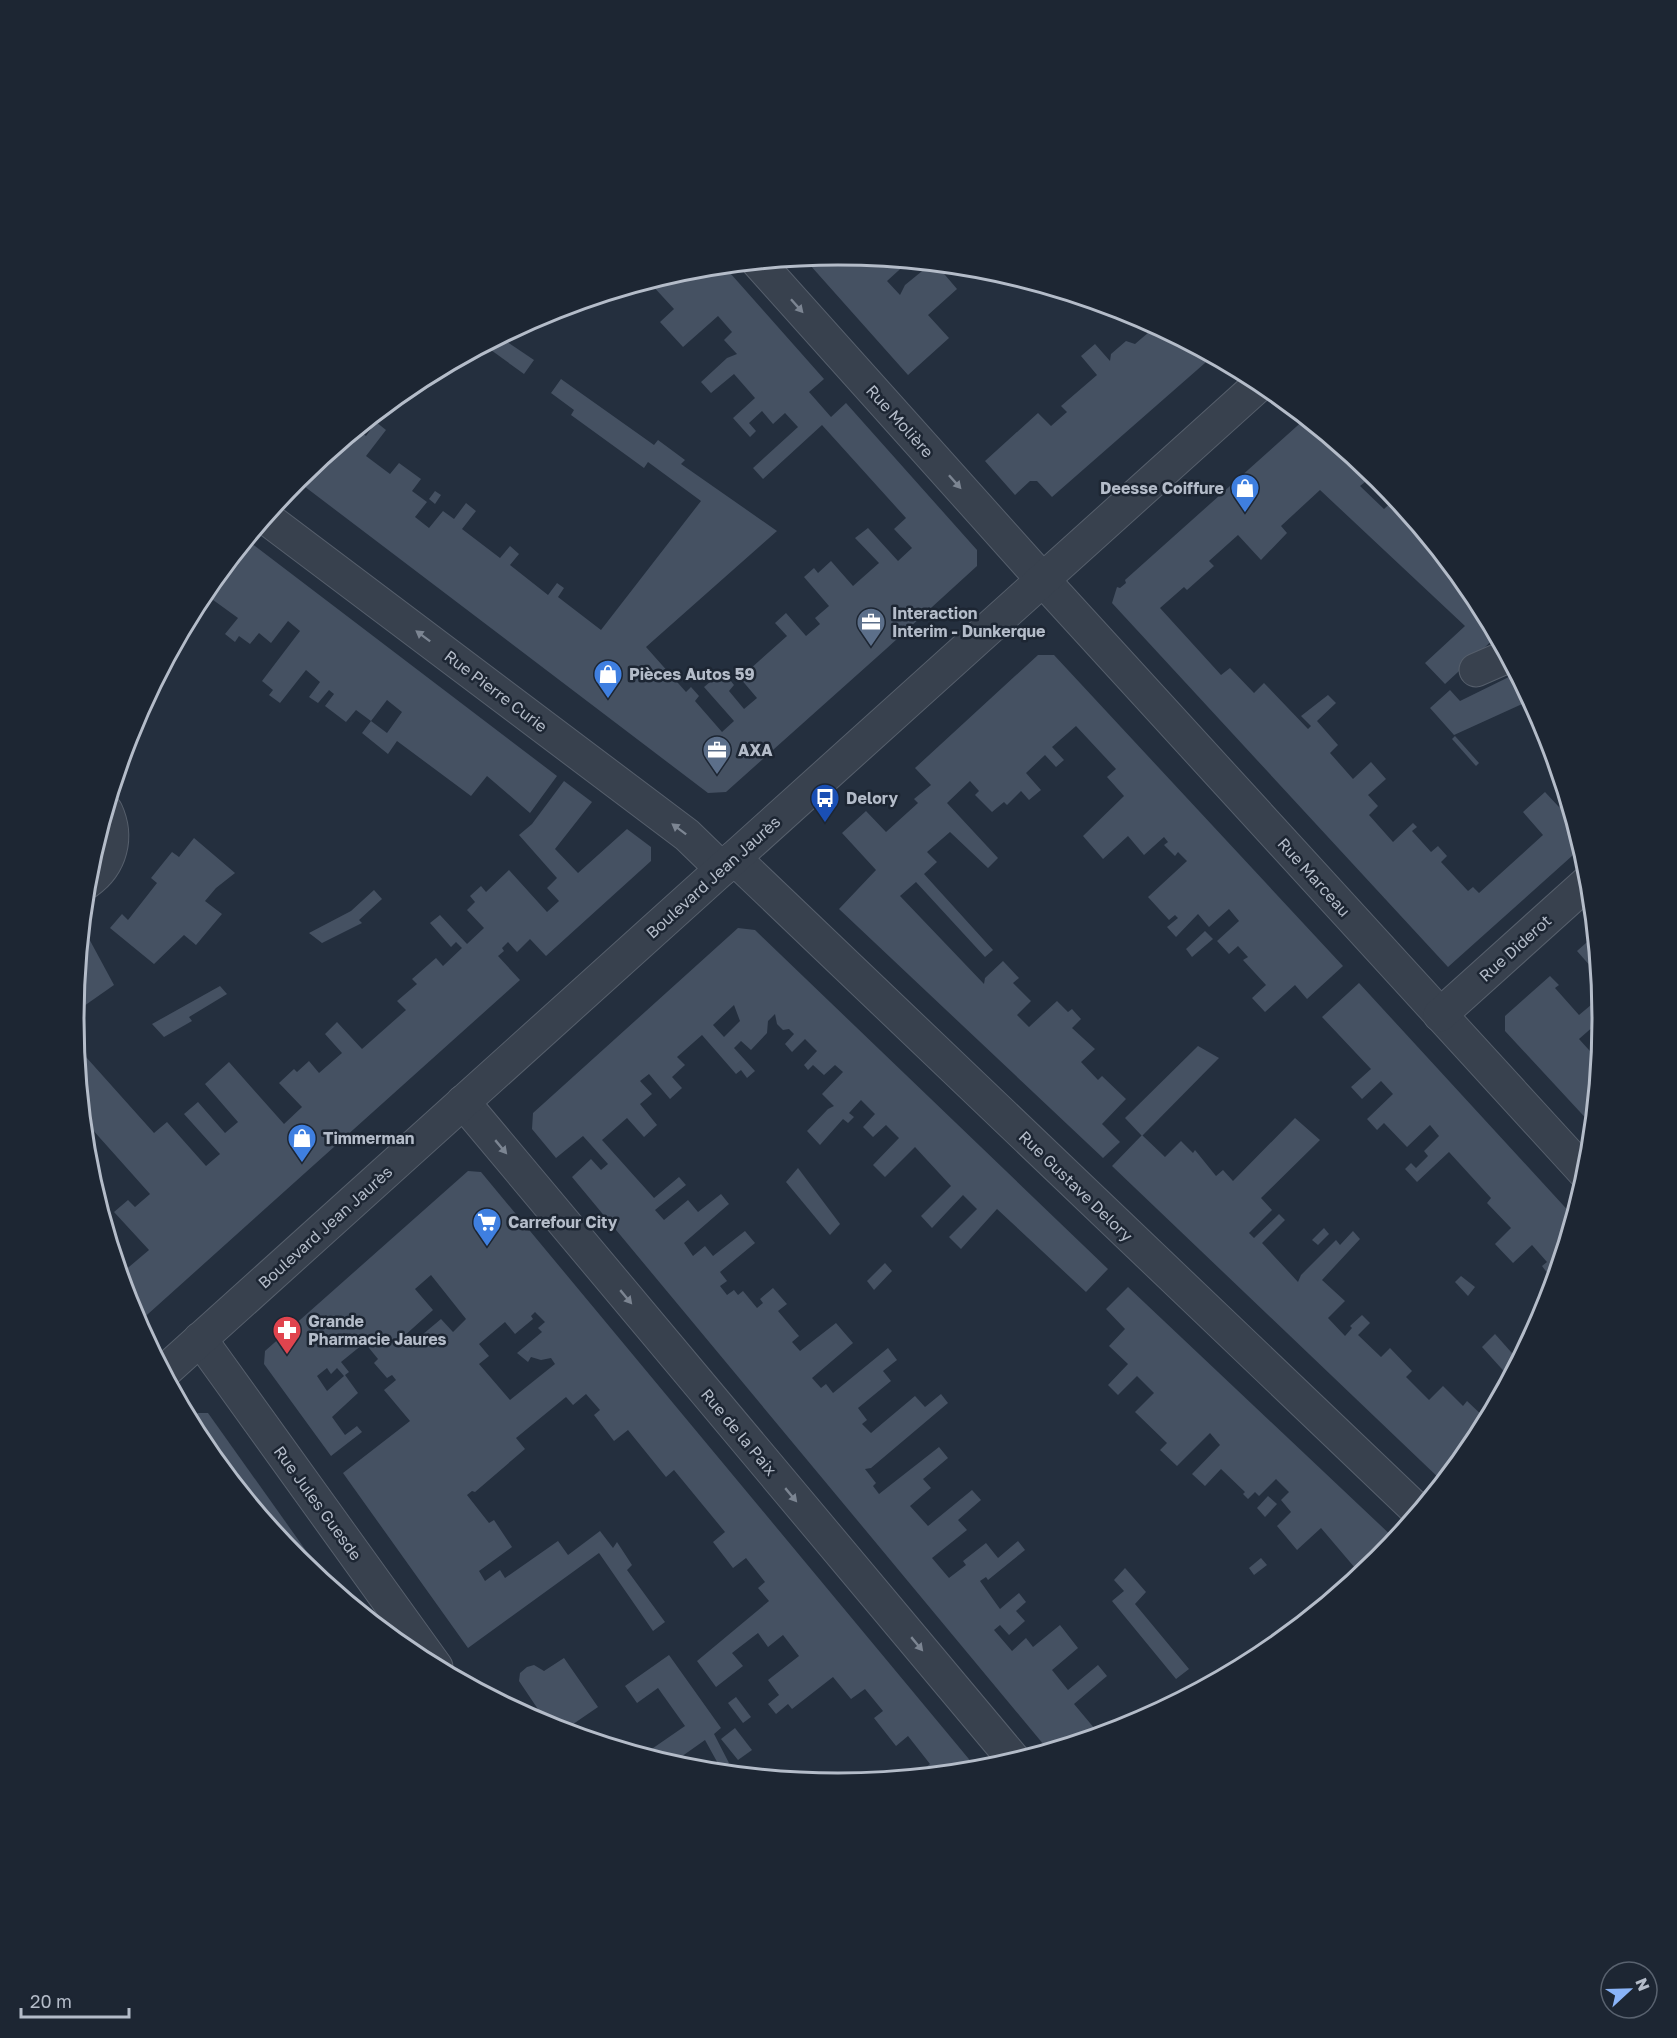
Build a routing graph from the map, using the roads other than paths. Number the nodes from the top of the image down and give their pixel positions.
1 (764, 269) edge
2 (1254, 389) edge
3 (271, 522) edge
4 (1042, 579) junction
5 (1501, 659) edge
6 (1476, 670) dead end
7 (109, 830) edge
8 (728, 864) junction
9 (98, 874) edge
10 (1582, 888) edge
11 (1440, 1015) junction
12 (463, 1102) junction
13 (1579, 1166) edge
14 (200, 1340) junction
15 (170, 1367) edge
16 (1413, 1507) edge
17 (422, 1648) edge
18 (1009, 1754) edge

1 -> 4 street, Rue Molière
2 - 4 street, Boulevard Jean Jaurès
8 -> 3 street, Rue Pierre Curie
4 - 8 street, Boulevard Jean Jaurès
4 - 11 street, Rue Marceau
5 - 6 street
7 - 9 street
8 - 12 street, Boulevard Jean Jaurès
8 - 16 street, Rue Gustave Delory
10 - 11 street, Rue Diderot
11 - 13 street, Rue Marceau
12 - 14 street, Boulevard Jean Jaurès
12 -> 18 street, Rue de la Paix
14 - 15 street, Boulevard Jean Jaurès
14 - 17 street, Rue Jules Guesde

